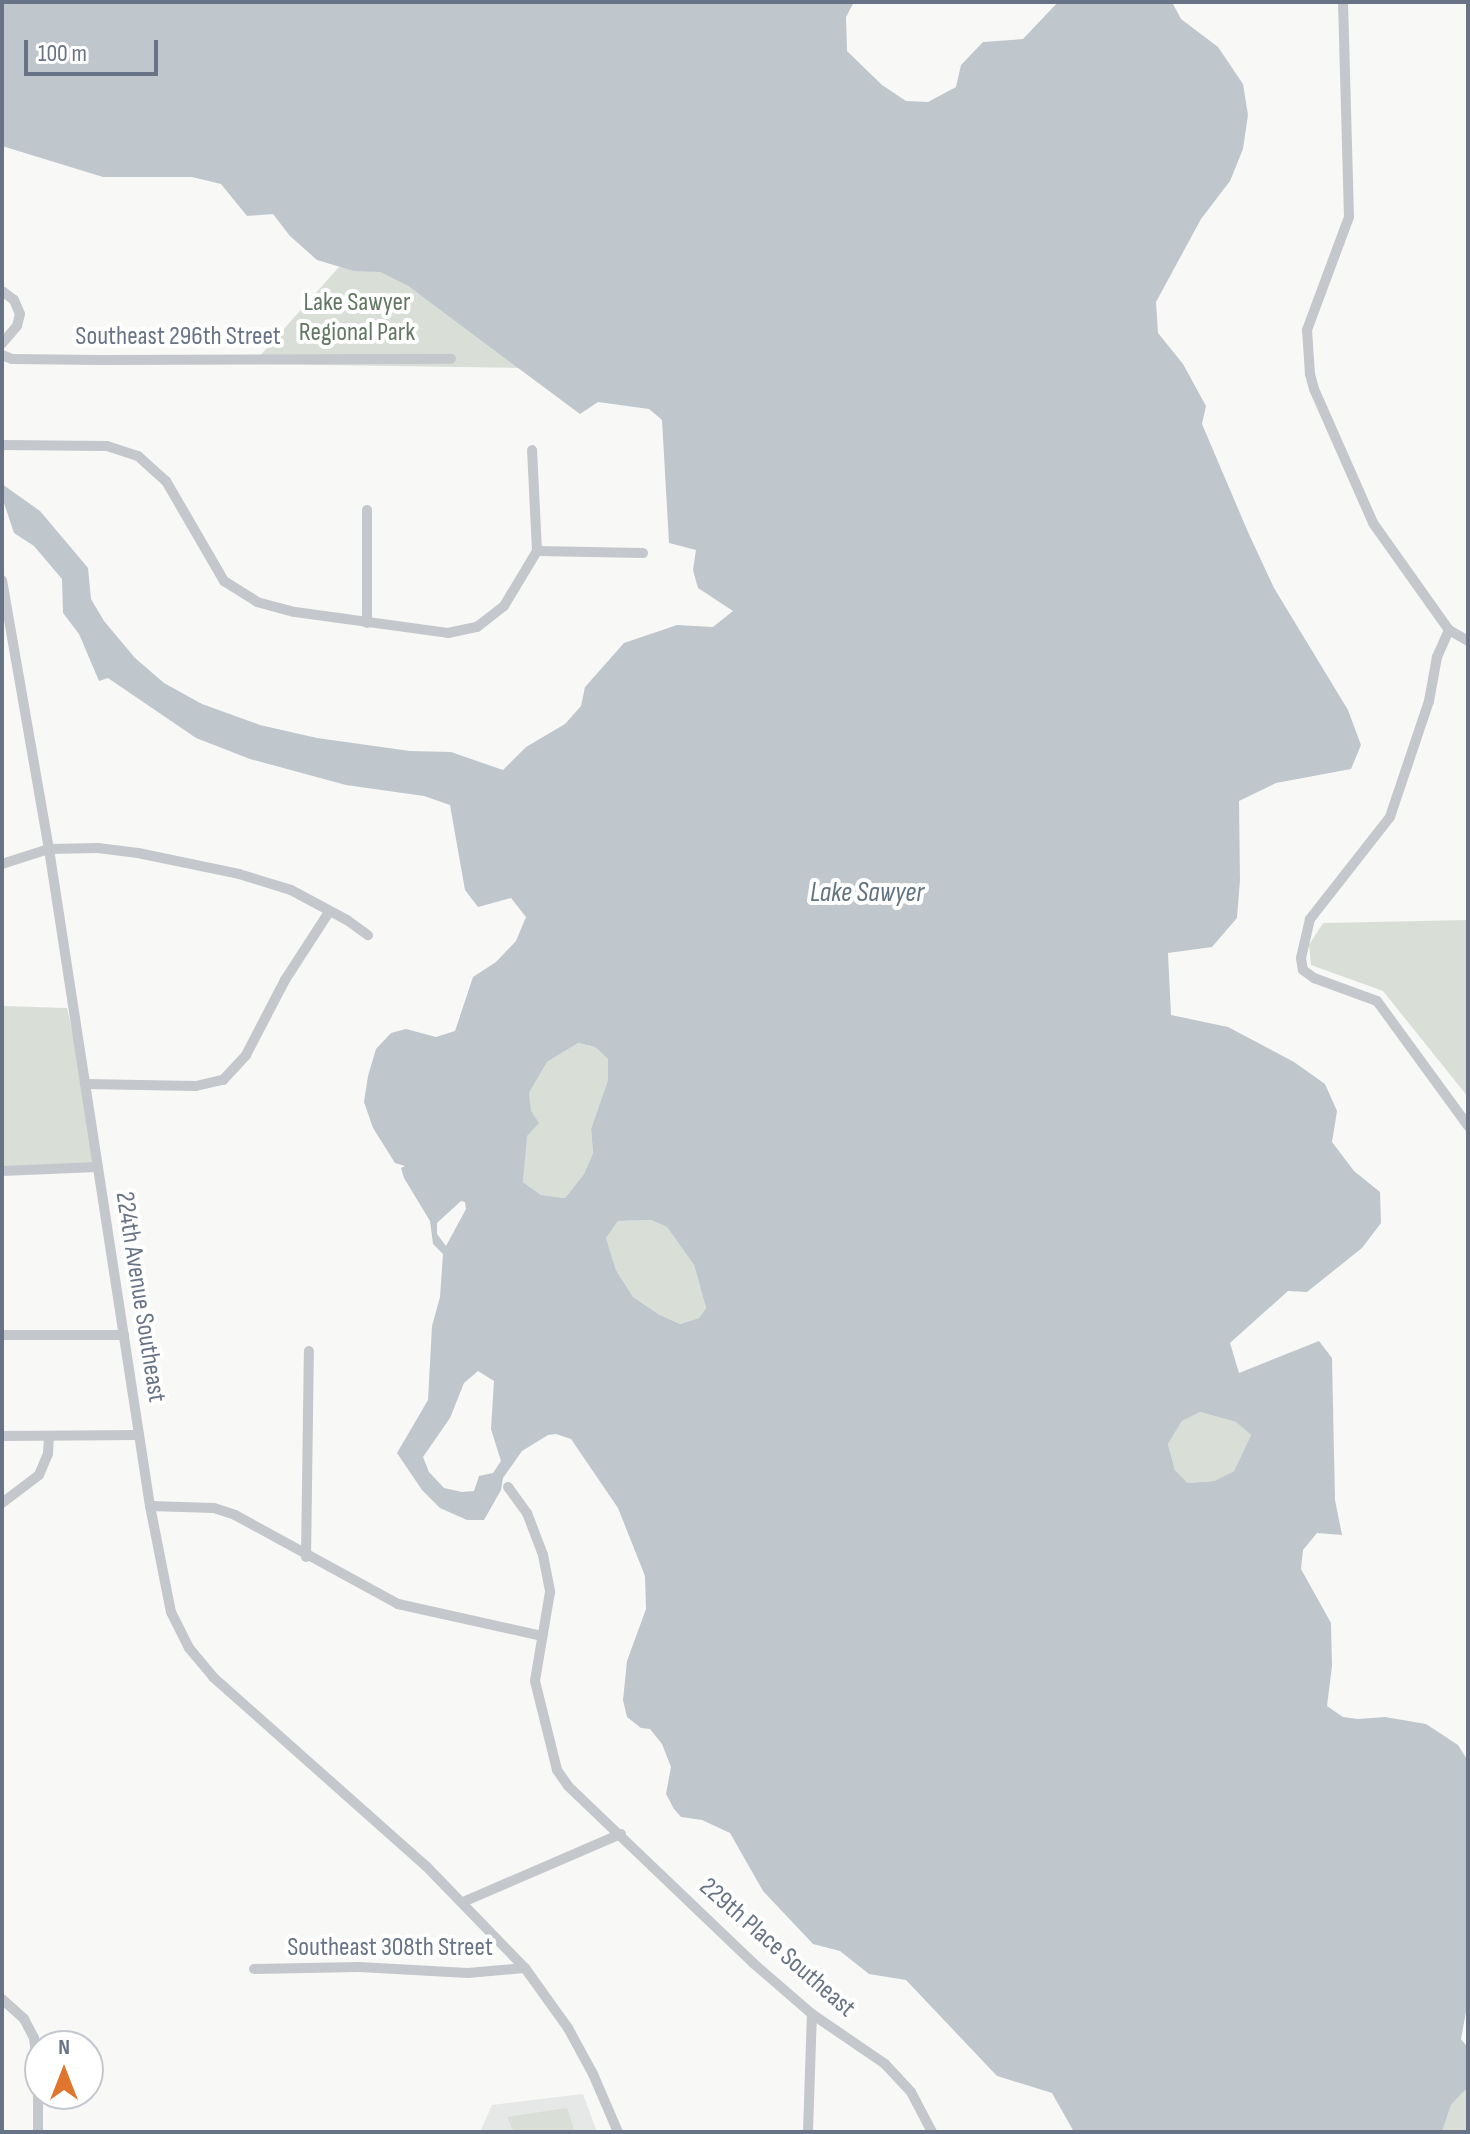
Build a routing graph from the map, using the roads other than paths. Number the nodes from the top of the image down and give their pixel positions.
1 (1343, 2) edge
2 (2, 291) edge
3 (2, 343) edge
4 (2, 355) edge
5 (451, 359) dead end
6 (2, 445) edge
7 (532, 450) dead end
8 (367, 510) dead end
9 (537, 551) junction
10 (643, 553) dead end
11 (2, 580) edge
12 (367, 623) junction
13 (1449, 630) junction
14 (1468, 641) edge
15 (49, 849) junction
16 (2, 864) edge
17 (329, 912) junction
18 (368, 935) dead end
19 (85, 1084) junction
20 (1468, 1126) edge
21 (97, 1167) junction
22 (2, 1171) edge
23 (2, 1335) edge
24 (124, 1335) junction
25 (309, 1351) dead end
26 (139, 1435) junction
27 (2, 1436) edge
28 (49, 1437) junction
29 (508, 1487) dead end
30 (2, 1503) edge
31 (150, 1506) junction
32 (306, 1557) junction
33 (542, 1636) junction
34 (621, 1834) junction
35 (463, 1902) junction
36 (525, 1968) junction
37 (254, 1969) dead end
38 (2, 1999) edge
39 (812, 2014) junction
40 (38, 2132) edge
41 (618, 2132) edge
42 (808, 2132) edge
43 (932, 2132) edge

1 - 13 street
2 - 3 street
4 - 5 street, Southeast 296th Street
6 - 12 street
7 - 9 street
8 - 12 street
9 - 10 street
9 - 12 street
11 - 15 street, 224th Avenue Southeast
13 - 14 street
13 - 20 street
15 - 16 street
15 - 17 street
15 - 19 street, 224th Avenue Southeast
17 - 18 street
17 - 19 street
19 - 21 street, 224th Avenue Southeast
21 - 22 street
21 - 24 street, 224th Avenue Southeast
23 - 24 street
24 - 26 street, 224th Avenue Southeast
25 - 32 street
26 - 28 street
26 - 31 street, 224th Avenue Southeast
27 - 28 street
28 - 30 street
29 - 33 street, 229th Place Southeast
31 - 32 street
31 - 35 street, 224th Avenue Southeast
32 - 33 street
33 - 34 street, 229th Place Southeast
34 - 35 street
34 - 39 street, 229th Place Southeast
35 - 36 street, 224th Avenue Southeast
36 - 37 street, Southeast 308th Street
36 - 41 street, 224th Avenue Southeast
38 - 40 street
39 - 42 street
39 - 43 street, 229th Place Southeast

